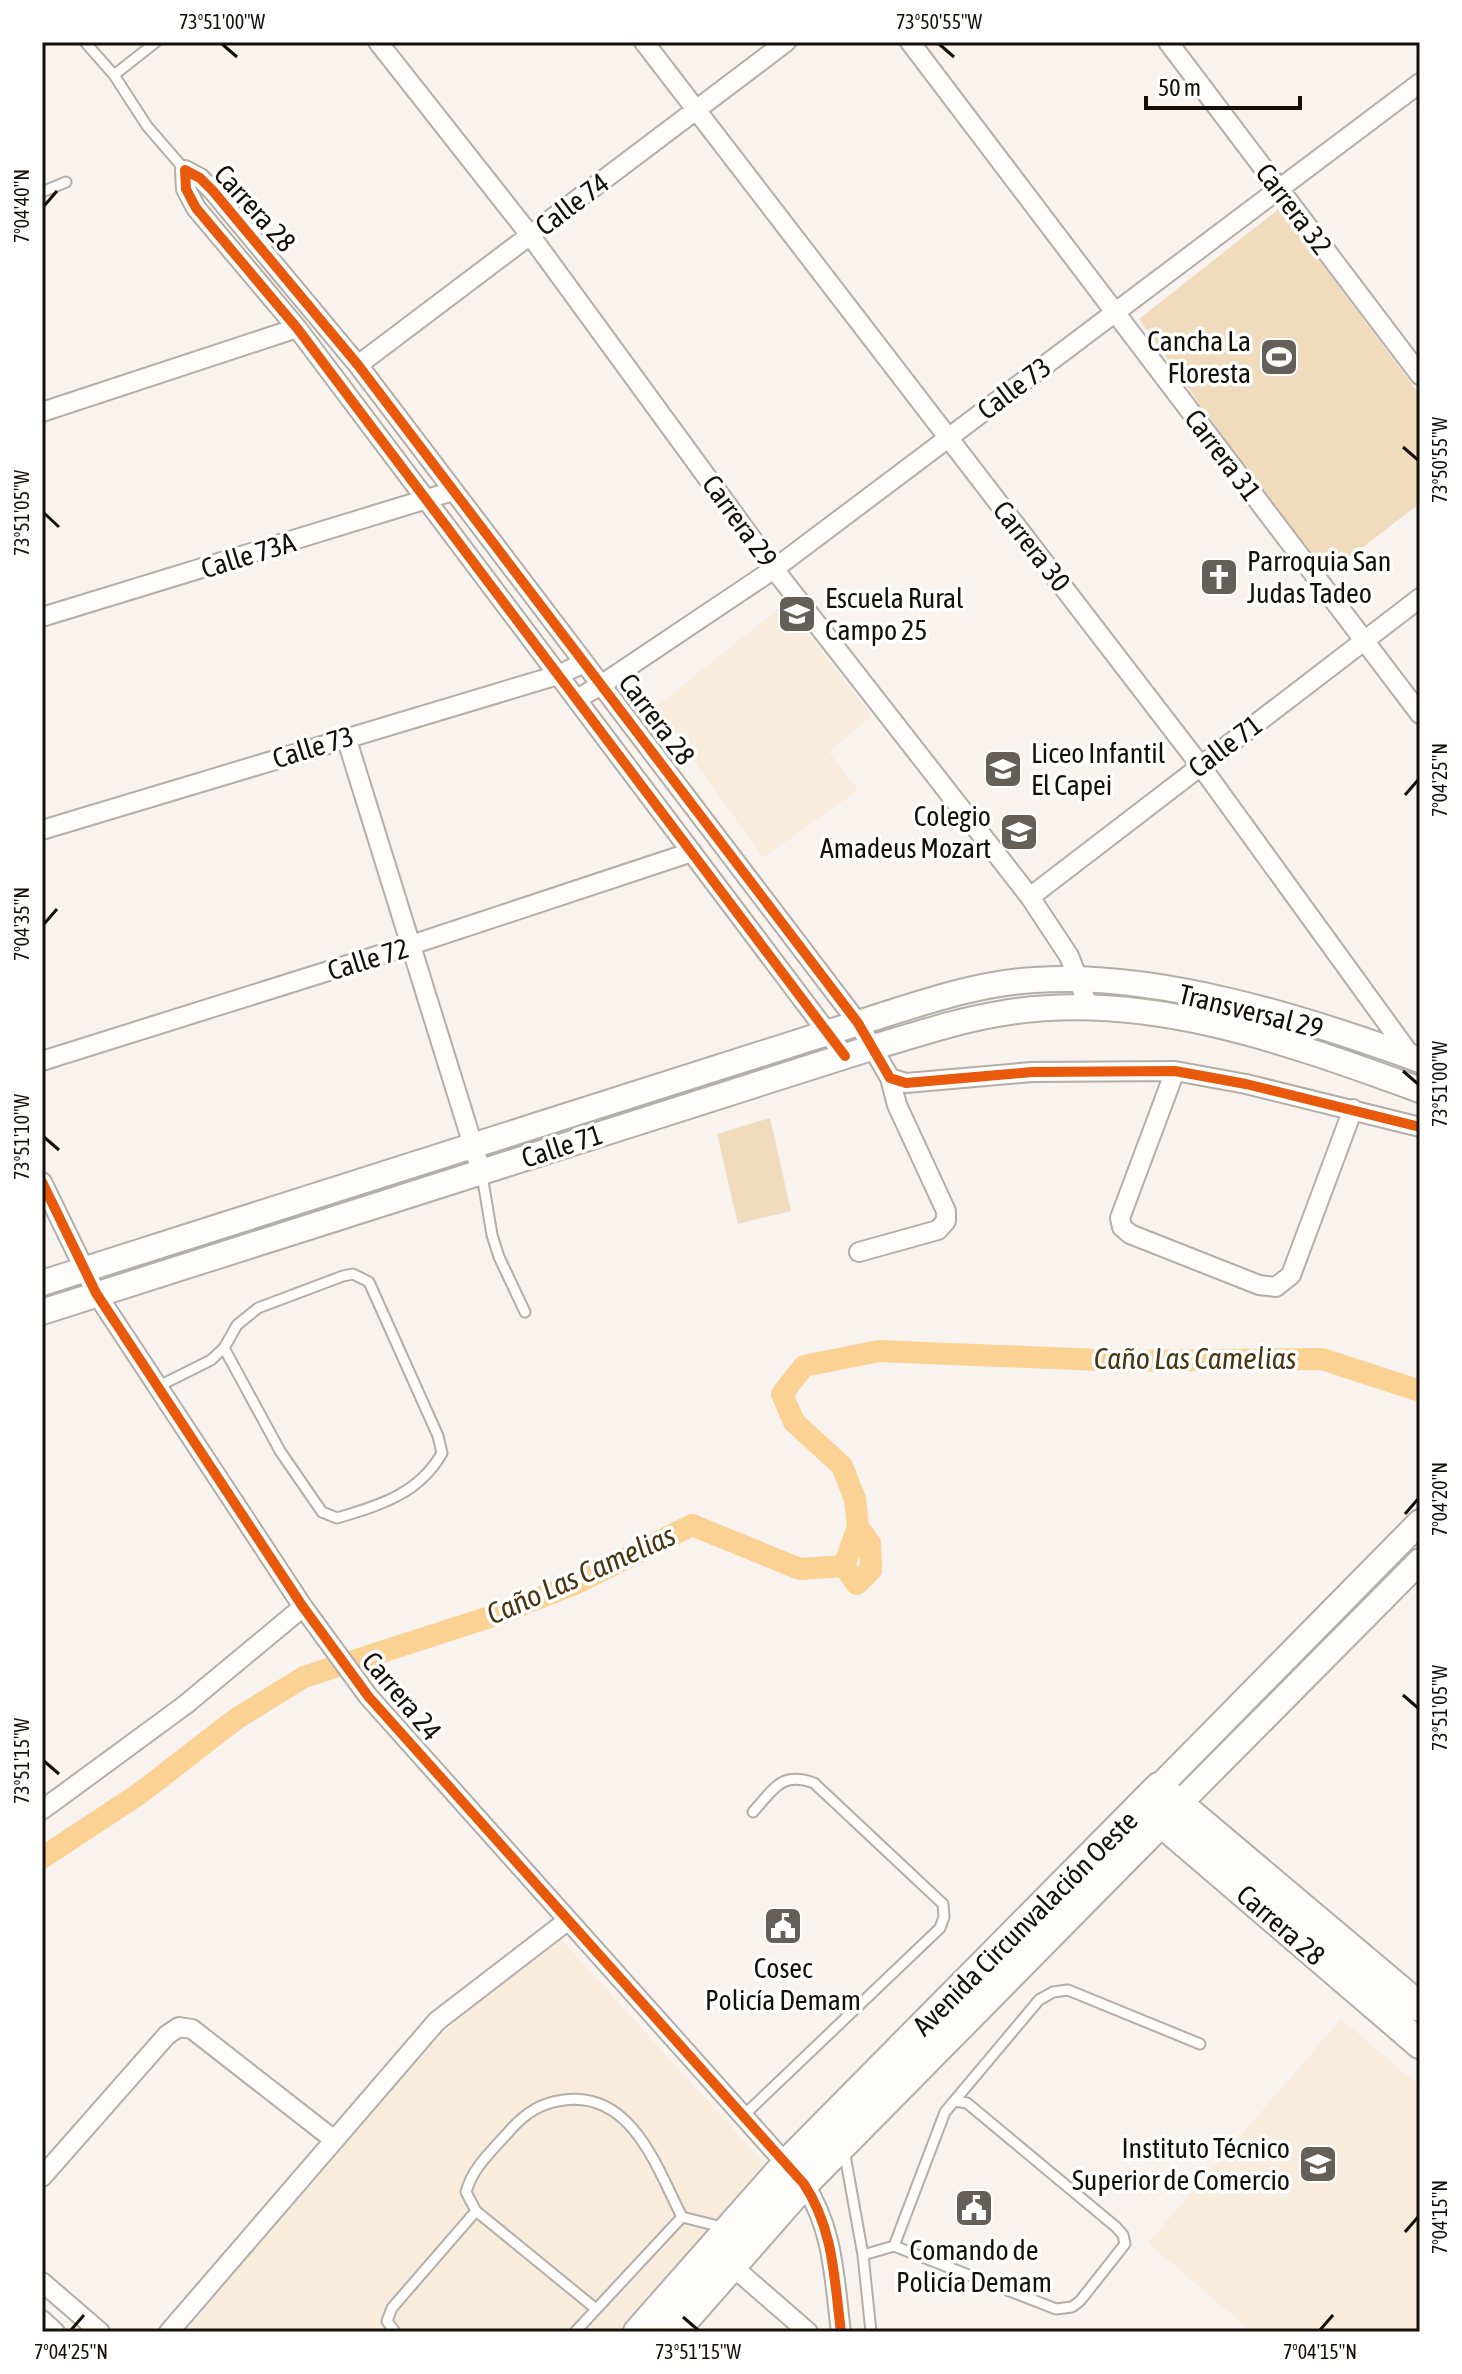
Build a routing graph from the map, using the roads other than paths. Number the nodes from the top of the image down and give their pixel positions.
1 (85, 42) edge
2 (156, 42) edge
3 (378, 42) edge
4 (644, 42) edge
5 (786, 42) edge
6 (910, 42) edge
7 (1168, 42) edge
8 (114, 75) junction
9 (1420, 83) edge
10 (696, 109) junction
11 (185, 170) junction
12 (66, 182) dead end
13 (1279, 189) junction
14 (42, 192) edge
15 (530, 235) junction
16 (1115, 313) junction
17 (297, 328) junction
18 (358, 365) junction
19 (1420, 375) edge
20 (42, 412) edge
21 (948, 438) junction
22 (453, 491) junction
23 (427, 500) junction
24 (774, 569) junction
25 (1420, 598) edge
26 (42, 617) edge
27 (1364, 641) junction
28 (584, 663) junction
29 (558, 675) junction
30 (601, 685) junction
31 (577, 699) junction
32 (1420, 714) edge
33 (346, 737) junction
34 (1200, 765) junction
35 (42, 830) edge
36 (692, 852) junction
37 (1030, 897) junction
38 (411, 945) junction
39 (1079, 980) junction
40 (1089, 1008) junction
41 (858, 1023) junction
42 (828, 1034) junction
43 (874, 1047) junction
44 (845, 1056) junction
45 (1416, 1058) edge
46 (42, 1061) edge
47 (1175, 1071) junction
48 (890, 1078) junction
49 (1420, 1090) edge
50 (1353, 1109) junction
51 (1420, 1127) edge
52 (473, 1145) junction
53 (481, 1171) junction
54 (42, 1182) edge
55 (859, 1252) dead end
56 (82, 1269) junction
57 (42, 1283) edge
58 (96, 1293) junction
59 (42, 1312) edge
60 (525, 1312) dead end
61 (224, 1348) junction
62 (157, 1387) junction
63 (1420, 1522) edge
64 (1420, 1561) edge
65 (303, 1607) junction
66 (1160, 1805) junction
67 (42, 1810) edge
68 (753, 1812) dead end
69 (567, 1921) junction
70 (1420, 2007) edge
71 (1200, 2044) dead end
72 (1420, 2044) edge
73 (954, 2101) junction
74 (743, 2116) junction
75 (333, 2139) junction
76 (843, 2144) junction
77 (795, 2174) junction
78 (42, 2177) edge
79 (476, 2211) junction
80 (682, 2217) junction
81 (728, 2229) junction
82 (894, 2246) junction
83 (863, 2255) junction
84 (732, 2266) junction
85 (42, 2282) edge
86 (596, 2309) junction
87 (42, 2320) edge
88 (55, 2332) edge
89 (100, 2332) edge
90 (169, 2332) edge
91 (395, 2332) edge
92 (575, 2332) edge
93 (638, 2332) edge
94 (674, 2332) edge
95 (808, 2332) edge
96 (841, 2332) edge
97 (871, 2332) edge

1 - 8 lane
2 - 8 lane
3 - 15 street, Carrera 29
4 - 10 street, Carrera 30
5 - 10 street, Calle 74
6 - 16 street, Carrera 31
7 - 13 street, Carrera 32
8 - 11 lane
9 - 13 street, Calle 73
10 - 15 street, Calle 74
10 - 21 street, Carrera 30
11 - 17 street, Carrera 28
11 - 18 street, Carrera 28
12 - 14 lane
13 - 16 street, Calle 73
13 - 19 street, Carrera 32
15 - 18 street, Calle 74
15 - 24 street, Carrera 29
16 - 21 street, Calle 73
16 - 27 street, Carrera 31
17 - 20 street
17 - 23 street, Carrera 28
18 - 22 street, Carrera 28
21 - 24 street, Calle 73
21 - 34 street, Carrera 30
22 - 23 street, Calle 73A
22 - 28 street, Carrera 28
23 - 26 street, Calle 73A
23 - 29 street, Carrera 28
24 - 30 street, Calle 73
24 - 37 street, Carrera 29
25 - 27 street, Calle 71
27 - 32 street, Carrera 31
27 - 34 street, Calle 71
28 - 29 street, Calle 73
28 - 30 street, Carrera 28
29 - 31 street, Carrera 28
29 - 33 street, Calle 73
30 - 31 street, Calle 73
30 - 41 street, Carrera 28
31 - 36 street, Carrera 28
33 - 35 street, Calle 73
33 - 38 street
34 - 37 street, Calle 71
34 - 45 street, Carrera 30
36 - 38 street, Calle 72
36 - 42 street, Carrera 28
37 - 39 street, Carrera 29
38 - 46 street, Calle 72
38 - 52 street
39 - 40 street, Carrera 29
39 - 41 main road, Calle 71
39 - 45 main road, Transversal 29
40 - 43 main road, Calle 71
40 - 49 main road, Transversal 29
41 - 42 main road, Calle 71
41 - 43 street, Carrera 28
42 - 44 street, Carrera 28
42 - 52 main road, Calle 71
43 - 44 main road, Calle 71
43 - 48 street, Carrera 28
44 - 53 main road, Calle 71
47 - 48 street
47 - 50 street
47 - 50 street
48 - 55 street, Carrera 28
50 - 51 street
52 - 53 street
52 - 56 main road, Calle 71
53 - 58 main road, Calle 71
53 - 60 lane
54 - 56 street, Carrera 24
56 - 57 main road, Calle 71
56 - 58 street, Carrera 24
58 - 59 main road, Calle 71
58 - 62 street, Carrera 24
61 - 61 lane
61 - 62 lane
62 - 65 street, Carrera 24
63 - 66 main road, Avenida Circunvalación Oeste
64 - 66 main road, Avenida Circunvalación Oeste
65 - 67 street
65 - 69 street, Carrera 24
66 - 70 main road, Carrera 28
66 - 72 main road, Carrera 28
66 - 76 main road, Avenida Circunvalación Oeste
66 - 77 main road, Avenida Circunvalación Oeste
68 - 74 lane
69 - 74 street, Carrera 24
69 - 75 street
71 - 73 lane
73 - 82 lane
73 - 82 lane
74 - 77 street, Carrera 24
75 - 78 street
75 - 90 street
76 - 77 main road, Avenida Circunvalación Oeste
76 - 83 lane
77 - 81 main road, Avenida Circunvalación Oeste
77 - 84 main road, Avenida Circunvalación Oeste
77 - 96 street, Carrera 24
79 - 80 lane
79 - 86 lane
79 - 91 lane
80 - 81 lane
80 - 86 lane
81 - 93 main road, Avenida Circunvalación Oeste
82 - 83 lane
83 - 97 lane
84 - 94 main road, Avenida Circunvalación Oeste
84 - 95 street
85 - 89 street
86 - 92 lane
87 - 88 street

